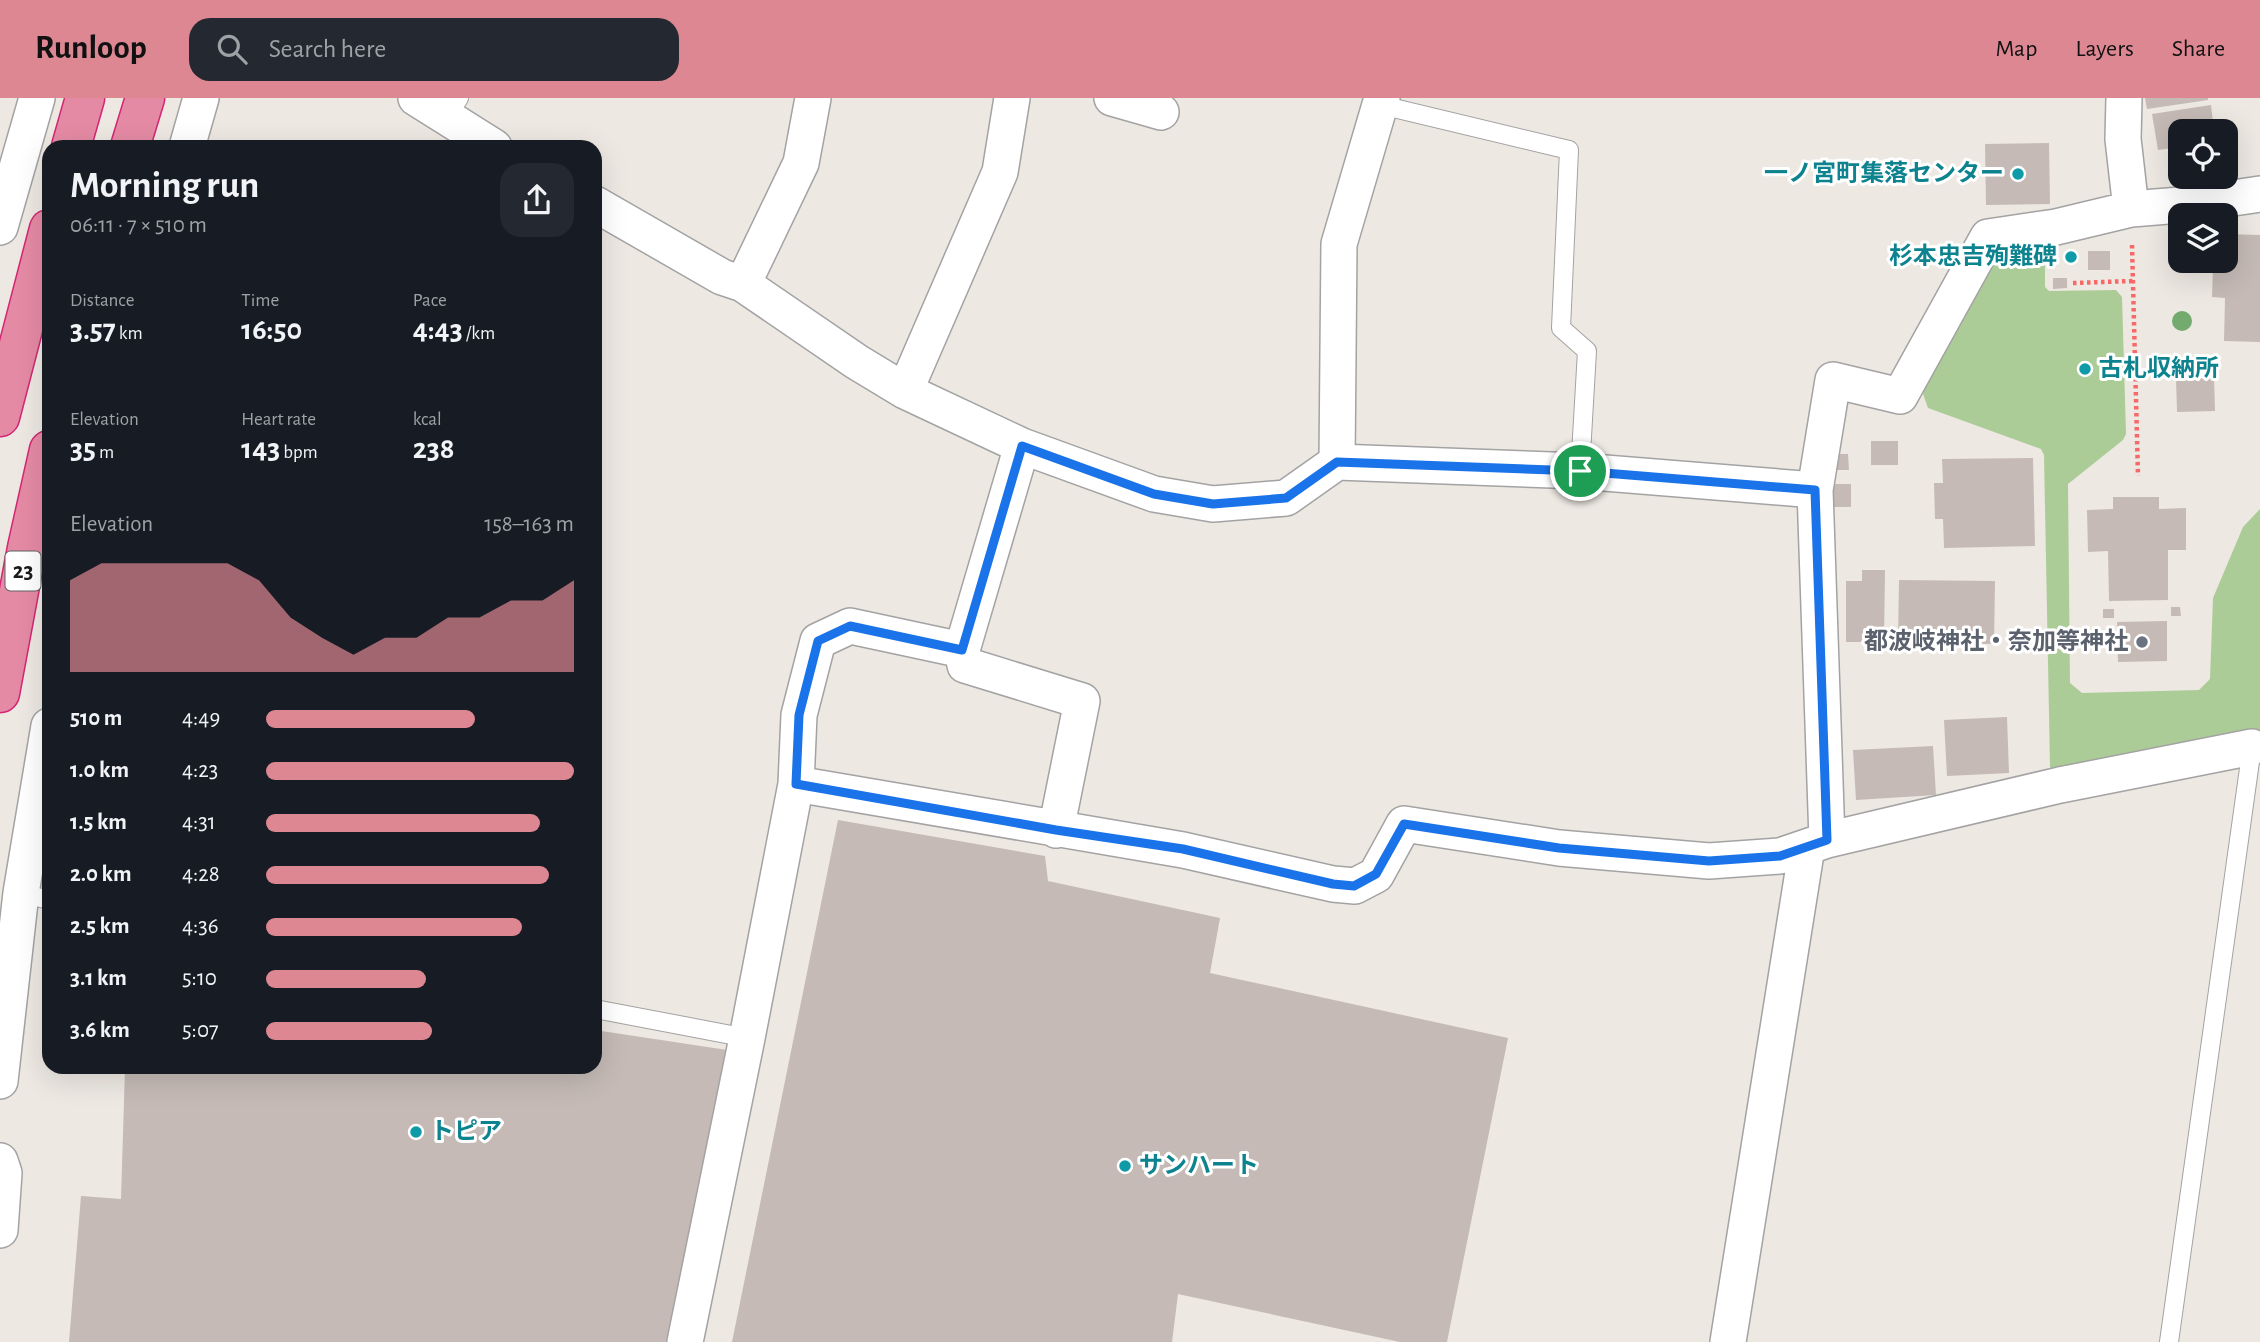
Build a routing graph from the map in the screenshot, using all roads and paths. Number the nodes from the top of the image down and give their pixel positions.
1 (37, 98) edge
2 (85, 98) edge
3 (145, 98) edge
4 (201, 98) edge
5 (416, 98) edge
6 (813, 98) edge
7 (1012, 98) edge
8 (1112, 98) edge
9 (2124, 98) edge
10 (1382, 102) edge
11 (453, 107) edge
12 (1161, 112) dead end
13 (73, 140) edge
14 (132, 140) edge
15 (189, 140) edge
16 (487, 140) edge
17 (2260, 194) edge
18 (602, 208) edge
19 (2131, 209) junction
20 (0, 227) edge
21 (42, 256) edge
22 (2133, 281) junction
23 (2073, 283) dead end
24 (743, 284) junction
25 (905, 391) junction
26 (0, 417) edge
27 (1022, 446) junction
28 (1337, 462) junction
29 (1580, 471) junction
30 (2138, 476) dead end
31 (42, 481) edge
32 (1815, 490) junction
33 (962, 650) junction
34 (0, 693) edge
35 (2256, 746) edge
36 (796, 784) junction
37 (42, 812) edge
38 (1056, 830) junction
39 (1817, 844) junction
40 (35, 897) edge
41 (602, 1010) edge
42 (747, 1038) junction
43 (0, 1081) edge
44 (0, 1161) edge
45 (0, 1230) edge
46 (685, 1342) edge
47 (1728, 1342) edge
48 (2169, 1342) edge

1 - 20 street
2 - 13 highway
3 - 14 highway
4 - 15 street
5 - 11 street
6 - 24 street
7 - 25 street
8 - 12 street
9 - 19 street
10 - 28 street
10 - 29 lane
11 - 16 street
17 - 19 street
18 - 24 street
19 - 22 path
19 - 32 street
21 - 26 highway
22 - 23 path
22 - 30 path
24 - 25 street
25 - 27 street
27 - 28 street
27 - 33 street
28 - 29 street
29 - 32 street
31 - 34 highway, 23
32 - 39 street
33 - 36 street
33 - 38 street
35 - 39 street
35 - 48 lane
36 - 38 street
36 - 42 street
37 - 40 street
38 - 39 street
39 - 47 street
40 - 43 street
41 - 42 lane
42 - 46 street
44 - 45 street

